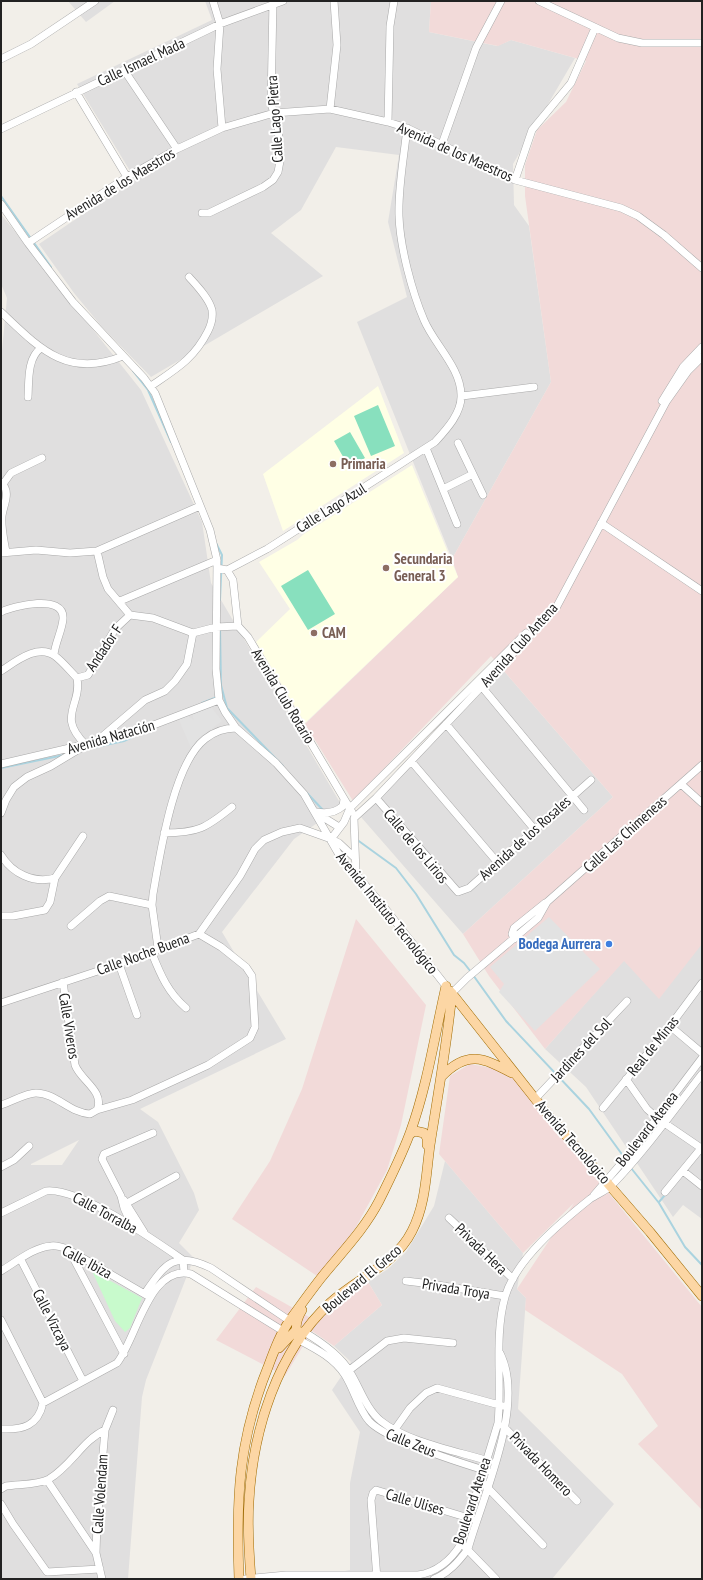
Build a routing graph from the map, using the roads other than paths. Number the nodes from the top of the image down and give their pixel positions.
1 (95, 1) edge
2 (213, 1) edge
3 (283, 1) edge
4 (334, 1) edge
5 (394, 1) edge
6 (501, 1) edge
7 (539, 1) edge
8 (273, 3) edge
9 (220, 24) junction
10 (594, 28) junction
11 (702, 43) edge
12 (1, 59) edge
13 (124, 70) junction
14 (76, 92) junction
15 (330, 110) junction
16 (274, 113) junction
17 (388, 122) junction
18 (222, 128) junction
19 (407, 128) junction
20 (1, 129) edge
21 (442, 144) junction
22 (177, 149) junction
23 (127, 177) junction
24 (514, 180) junction
25 (1, 204) edge
26 (202, 213) dead end
27 (28, 243) junction
28 (702, 268) edge
29 (189, 277) dead end
30 (1, 312) edge
31 (702, 347) edge
32 (42, 348) junction
33 (122, 356) junction
34 (702, 357) edge
35 (151, 386) junction
36 (534, 387) dead end
37 (462, 396) junction
38 (28, 397) dead end
39 (458, 443) dead end
40 (426, 448) junction
41 (42, 458) dead end
42 (473, 474) junction
43 (2, 484) edge
44 (443, 489) junction
45 (483, 495) dead end
46 (200, 506) junction
47 (2, 515) edge
48 (601, 523) junction
49 (458, 524) dead end
50 (97, 551) junction
51 (4, 552) edge
52 (217, 560) junction
53 (217, 568) junction
54 (227, 570) junction
55 (702, 591) edge
56 (120, 601) junction
57 (1, 612) edge
58 (130, 615) junction
59 (238, 626) junction
60 (216, 627) junction
61 (193, 633) junction
62 (54, 655) junction
63 (1, 671) edge
64 (77, 678) junction
65 (482, 687) junction
66 (219, 700) junction
67 (446, 724) junction
68 (236, 728) junction
69 (95, 742) junction
70 (86, 745) junction
71 (411, 761) junction
72 (1, 764) edge
73 (702, 765) edge
74 (591, 780) dead end
75 (681, 784) junction
76 (572, 796) junction
77 (376, 798) junction
78 (344, 799) junction
79 (702, 803) edge
80 (232, 807) dead end
81 (350, 808) junction
82 (584, 810) dead end
83 (1, 813) edge
84 (319, 813) junction
85 (354, 818) junction
86 (342, 824) junction
87 (535, 830) junction
88 (164, 833) junction
89 (83, 836) dead end
90 (331, 838) junction
91 (1, 855) edge
92 (355, 858) junction
93 (498, 863) junction
94 (356, 874) junction
95 (55, 878) junction
96 (458, 892) joint
97 (152, 905) junction
98 (1, 916) edge
99 (71, 926) dead end
100 (199, 934) junction
101 (154, 949) junction
102 (119, 964) junction
103 (63, 982) junction
104 (702, 983) edge
105 (449, 989) junction
106 (627, 1001) dead end
107 (1, 1003) edge
108 (186, 1008) dead end
109 (137, 1015) dead end
110 (670, 1026) junction
111 (702, 1053) edge
112 (702, 1058) edge
113 (516, 1074) junction
114 (702, 1074) edge
115 (424, 1078) junction
116 (626, 1079) junction
117 (441, 1080) junction
118 (535, 1099) junction
119 (1, 1105) edge
120 (603, 1108) dead end
121 (97, 1110) junction
122 (657, 1118) junction
123 (664, 1123) junction
124 (153, 1133) dead end
125 (410, 1134) junction
126 (29, 1146) dead end
127 (702, 1148) edge
128 (1, 1167) edge
129 (428, 1168) junction
130 (683, 1170) junction
131 (176, 1176) dead end
132 (608, 1184) junction
133 (702, 1186) edge
134 (665, 1192) dead end
135 (121, 1196) junction
136 (127, 1203) junction
137 (1, 1213) edge
138 (449, 1218) dead end
139 (132, 1226) junction
140 (145, 1234) junction
141 (69, 1250) junction
142 (21, 1260) junction
143 (183, 1260) junction
144 (1, 1271) edge
145 (184, 1272) junction
146 (513, 1279) junction
147 (320, 1280) junction
148 (406, 1281) dead end
149 (147, 1295) junction
150 (505, 1296) junction
151 (702, 1296) edge
152 (1, 1320) edge
153 (290, 1321) junction
154 (283, 1331) junction
155 (299, 1334) junction
156 (453, 1343) dead end
157 (500, 1353) junction
158 (124, 1354) junction
159 (272, 1356) junction
160 (347, 1372) junction
161 (83, 1381) junction
162 (43, 1403) junction
163 (500, 1405) junction
164 (508, 1406) junction
165 (113, 1410) dead end
166 (498, 1423) junction
167 (506, 1427) junction
168 (1, 1429) edge
169 (105, 1430) junction
170 (392, 1432) junction
171 (441, 1446) junction
172 (438, 1454) junction
173 (486, 1460) junction
174 (495, 1463) junction
175 (483, 1470) junction
176 (492, 1472) junction
177 (47, 1480) junction
178 (480, 1481) junction
179 (488, 1486) junction
180 (1, 1489) edge
181 (577, 1501) dead end
182 (1, 1504) edge
183 (473, 1519) junction
184 (461, 1544) junction
185 (543, 1545) dead end
186 (468, 1549) junction
187 (96, 1553) junction
188 (100, 1569) junction
189 (436, 1576) edge
190 (334, 1577) edge
191 (377, 1577) edge
192 (102, 1579) edge
193 (239, 1579) edge
194 (249, 1579) edge
195 (496, 1579) edge

1 - 12 street
2 - 9 street
3 - 8 street, Calle Ismael Mada
4 - 15 street
5 - 17 street
6 - 21 street
7 - 10 street
8 - 9 street, Calle Ismael Mada
8 - 16 street, Calle Lago Pietra
9 - 13 street, Calle Ismael Mada
9 - 18 street
10 - 11 street
10 - 24 street
13 - 14 street, Calle Ismael Mada
13 - 22 street
14 - 20 street, Calle Ismael Mada
14 - 23 street
15 - 16 street, Avenida de los Maestros
15 - 17 street, Avenida de los Maestros
16 - 18 street, Avenida de los Maestros
16 - 26 street, Calle Lago Pietra
17 - 19 street, Avenida de los Maestros
18 - 22 street, Avenida de los Maestros
19 - 21 street, Avenida de los Maestros
19 - 37 street
21 - 24 street, Avenida de los Maestros
22 - 23 street, Avenida de los Maestros
23 - 27 street, Avenida de los Maestros
24 - 28 street, Avenida de los Maestros
25 - 27 street
27 - 33 street
29 - 35 street
30 - 32 street
31 - 81 street, Avenida Club Antena
32 - 33 street
32 - 38 street
33 - 35 street
34 - 48 street, Avenida Club Antena
35 - 46 street
36 - 37 street
37 - 40 street, Calle Lago Azul
39 - 42 street
40 - 44 street
40 - 54 street, Calle Lago Azul
41 - 43 street
42 - 44 street
42 - 45 street
43 - 47 street
44 - 49 street
46 - 50 street
46 - 52 street
47 - 51 street
48 - 55 street
48 - 65 street, Avenida Club Antena
50 - 51 street
50 - 56 street
52 - 53 street
52 - 56 street
53 - 54 street
53 - 60 street
54 - 59 street
56 - 58 street
57 - 62 street
58 - 61 street
58 - 64 street, Andador F
59 - 60 street
59 - 78 street, Avenida Club Rotario
60 - 61 street
60 - 66 street
61 - 69 street
62 - 63 street
62 - 64 street
64 - 70 street
65 - 67 street, Avenida Club Antena
65 - 76 street
66 - 68 street
66 - 69 street, Avenida Natación
67 - 71 street, Avenida Club Antena
67 - 87 street
68 - 84 street
68 - 88 street
69 - 70 street, Avenida Natación
70 - 72 street, Avenida Natación
70 - 83 street
71 - 77 street, Avenida Club Antena
71 - 93 street
73 - 75 street, Calle Las Chimeneas
74 - 76 street, Avenida de los Rosales
75 - 79 street
75 - 105 street, Calle Las Chimeneas
76 - 82 street
76 - 87 street, Avenida de los Rosales
77 - 85 street, Avenida Club Antena
77 - 96 street, Calle de los Lirios
78 - 81 street, Avenida Club Rotario
78 - 84 street
80 - 88 street
81 - 85 street, Avenida Club Rotario
81 - 86 street, Avenida Club Antena
84 - 86 street
84 - 90 street, Avenida Instituto Tecnológico
85 - 86 street
85 - 92 street
86 - 90 street, Avenida Club Antena
87 - 93 street, Avenida de los Rosales
88 - 97 street
89 - 95 street
90 - 92 street
90 - 94 street, Avenida Instituto Tecnológico
90 - 100 street, Calle Noche Buena
91 - 95 street
92 - 94 street
93 - 96 street, Avenida de los Rosales
94 - 105 street, Avenida Instituto Tecnológico
95 - 98 street
97 - 99 street
97 - 101 street
100 - 101 street, Calle Noche Buena
100 - 121 street
101 - 102 street, Calle Noche Buena
101 - 108 street
102 - 103 street, Calle Noche Buena
102 - 109 street
103 - 107 street, Calle Noche Buena
103 - 121 street, Calle Viveros
104 - 110 street, Real de Minas
105 - 113 main road, Avenida Tecnológico
105 - 115 main road, Boulevard El Greco
105 - 117 main road, Boulevard El Greco
106 - 118 street, Jardines del Sol
110 - 111 street
110 - 116 street, Real de Minas
112 - 122 street, Boulevard Atenea
113 - 117 main road
113 - 118 main road, Avenida Tecnológico
114 - 123 street, Boulevard Atenea
115 - 117 main road
115 - 125 main road, Boulevard El Greco
116 - 120 street, Real de Minas
116 - 122 street
117 - 129 main road, Boulevard El Greco
118 - 132 main road, Avenida Tecnológico
119 - 121 street
122 - 123 street
122 - 132 street, Boulevard Atenea
123 - 127 street
123 - 132 street, Boulevard Atenea
124 - 135 street
125 - 129 main road
125 - 147 main road, Boulevard El Greco
126 - 128 street
127 - 130 street
129 - 155 main road, Boulevard El Greco
130 - 133 street
130 - 134 street
131 - 136 street
132 - 146 street, Boulevard Atenea
132 - 151 main road, Avenida Tecnológico
135 - 136 street
135 - 139 street
136 - 140 street
137 - 139 street, Calle Torralba
138 - 146 street, Privada Hera
139 - 140 street, Calle Torralba
140 - 143 street, Calle Torralba
141 - 142 street, Calle Ibiza
141 - 149 street, Calle Ibiza
141 - 158 street
142 - 144 street, Calle Ibiza
142 - 161 street, Calle Vizcaya
143 - 145 street
143 - 149 street
143 - 153 street, Calle Torralba
145 - 149 street
145 - 154 street
146 - 150 street, Boulevard Atenea
147 - 153 main road, Boulevard El Greco
147 - 155 main road
148 - 150 street, Privada Troya
149 - 158 street
150 - 157 street, Boulevard Atenea
152 - 162 street
153 - 154 main road, Boulevard El Greco
154 - 159 main road, Boulevard El Greco
155 - 159 main road
155 - 160 street, Calle Zeus
155 - 194 main road, Boulevard El Greco
156 - 160 street
157 - 163 street, Boulevard Atenea
157 - 164 street, Boulevard Atenea
158 - 161 street
159 - 193 main road, Boulevard El Greco
160 - 170 street, Calle Zeus
161 - 162 street
162 - 168 street
163 - 164 street
163 - 166 street, Boulevard Atenea
163 - 170 street
164 - 167 street, Boulevard Atenea
165 - 169 street, Calle Volendam
166 - 167 street, Privada Homero
166 - 173 street, Boulevard Atenea
167 - 174 street, Boulevard Atenea
167 - 181 street, Privada Homero
169 - 177 street
169 - 187 street, Calle Volendam
170 - 171 street, Calle Zeus
170 - 172 street, Calle Zeus
171 - 172 street
171 - 173 street, Calle Zeus
172 - 175 street, Calle Zeus
173 - 174 street, Calle Zeus
173 - 175 street, Boulevard Atenea
174 - 176 street, Boulevard Atenea
175 - 176 street, Calle Zeus
175 - 178 street, Boulevard Atenea
176 - 179 street, Boulevard Atenea
177 - 180 street
177 - 187 street
178 - 179 street
178 - 183 street, Boulevard Atenea
179 - 183 street, Boulevard Atenea
179 - 185 street
182 - 188 street
183 - 184 street, Boulevard Atenea
183 - 186 street, Boulevard Atenea
183 - 191 street, Calle Ulises
184 - 186 street
184 - 189 street, Boulevard Atenea
186 - 189 street, Boulevard Atenea
186 - 195 street
187 - 188 street, Calle Volendam
188 - 192 street, Calle Volendam
189 - 191 street
190 - 191 street
190 - 194 street

